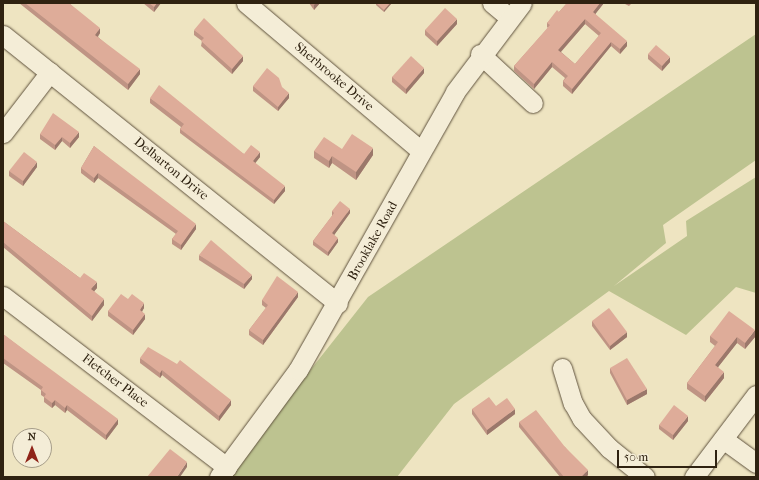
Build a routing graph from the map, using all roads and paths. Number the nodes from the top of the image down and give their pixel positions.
1 (246, 3) edge
2 (492, 3) edge
3 (522, 3) edge
4 (510, 18) junction
5 (3, 35) edge
6 (480, 54) junction
7 (50, 72) junction
8 (533, 103) dead end
9 (3, 133) edge
10 (421, 151) junction
11 (3, 296) edge
12 (338, 303) junction
13 (562, 368) dead end
14 (756, 395) edge
15 (723, 438) junction
16 (756, 463) edge
17 (223, 472) edge
18 (645, 477) edge
19 (694, 477) edge

1 - 10 street, Sherbrooke Drive
2 - 4 street
3 - 4 street, Brooklake Road
4 - 6 street, Brooklake Road
5 - 7 street, Delbarton Drive
6 - 8 street
6 - 10 street, Brooklake Road
7 - 9 street
7 - 12 street, Delbarton Drive
10 - 12 street, Brooklake Road
11 - 17 street, Fletcher Place
12 - 17 street, Brooklake Road
13 - 18 street
14 - 15 street
15 - 16 street
15 - 19 street

